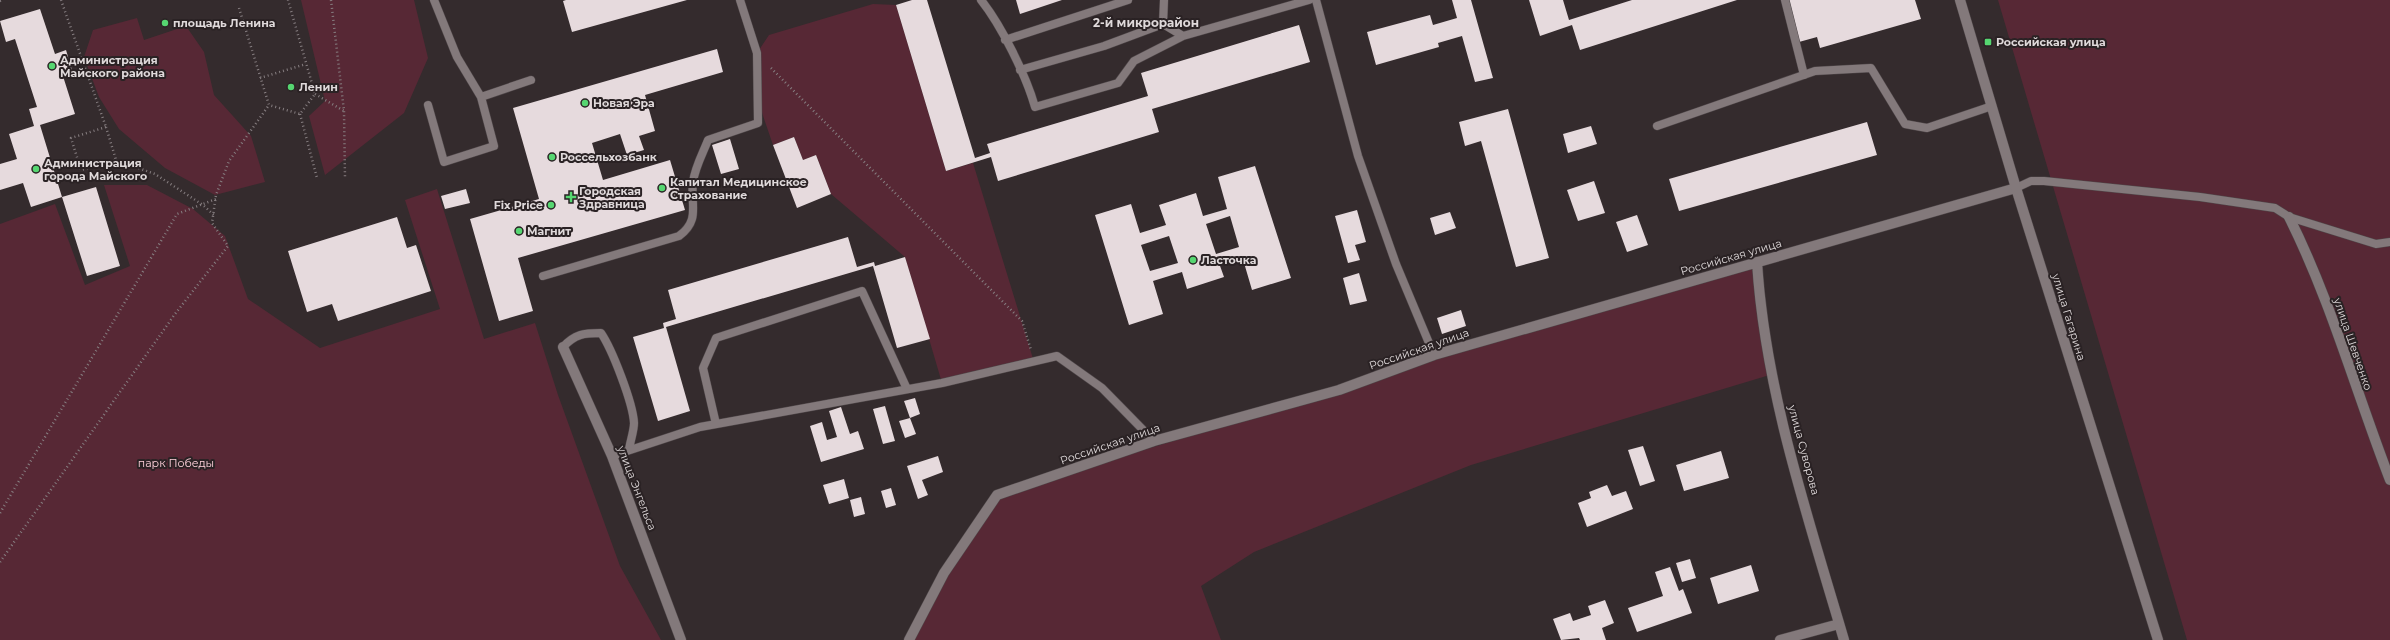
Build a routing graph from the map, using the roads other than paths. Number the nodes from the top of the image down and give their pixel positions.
1 (434, 0) edge
2 (740, 0) edge
3 (981, 0) edge
4 (1128, 0) edge
5 (1164, 0) edge
6 (1309, 0) edge
7 (1316, 0) edge
8 (1785, 0) edge
9 (1960, 0) edge
10 (1163, 24) junction
11 (1183, 36) junction
12 (1005, 40) junction
13 (1020, 70) junction
14 (1804, 75) junction
15 (531, 80) dead end
16 (481, 97) junction
17 (428, 105) dead end
18 (1992, 106) junction
19 (1657, 126) dead end
20 (2016, 188) junction
21 (2289, 217) junction
22 (2390, 242) edge
23 (1757, 262) junction
24 (543, 276) dead end
25 (563, 347) joint
26 (1434, 355) junction
27 (907, 389) junction
28 (716, 424) junction
29 (1154, 441) junction
30 (629, 450) junction
31 (612, 456) junction
32 (2390, 480) edge
33 (1839, 624) junction
34 (681, 640) edge
35 (909, 640) edge
36 (1780, 640) edge
37 (1844, 640) edge
38 (2158, 640) edge

1 - 16 lane
2 - 24 lane
3 - 12 lane
4 - 12 lane
5 - 10 lane
6 - 11 lane
7 - 26 lane
8 - 14 lane
9 - 18 street, улица Гагарина
10 - 11 lane
10 - 13 lane
11 - 13 lane
12 - 13 lane
14 - 18 lane
14 - 19 lane
15 - 16 lane
16 - 17 lane
18 - 20 street, улица Гагарина
20 - 21 lane
20 - 23 street, Российская улица
20 - 38 street, улица Гагарина
21 - 22 lane
21 - 32 street, улица Шевченко
23 - 26 street, Российская улица
23 - 33 street, улица Суворова
25 - 30 lane
25 - 31 street, улица Энгельса
26 - 29 street, Российская улица
27 - 28 lane
27 - 28 lane
27 - 29 lane
28 - 30 lane
29 - 35 street, Российская улица
30 - 31 lane
31 - 34 street, улица Энгельса
33 - 36 street
33 - 37 street, улица Суворова

